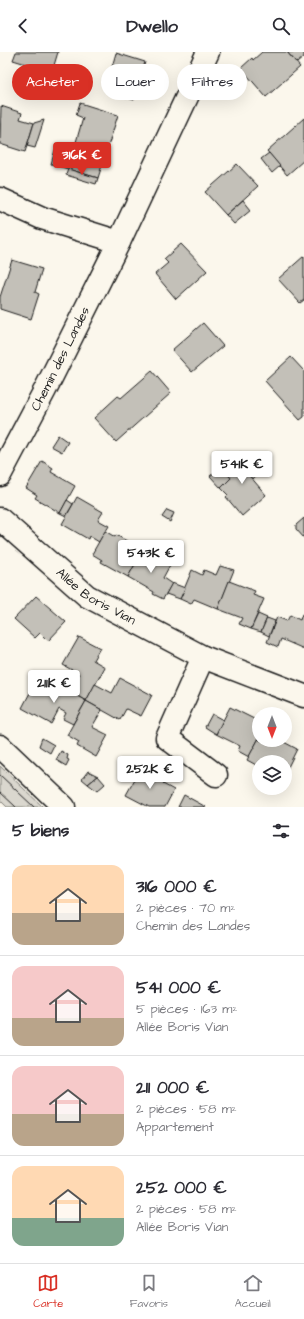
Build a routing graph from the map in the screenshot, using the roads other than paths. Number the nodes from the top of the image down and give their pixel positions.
1 (208, 52) edge
2 (0, 199) edge
3 (119, 242) junction
4 (0, 475) edge
5 (0, 519) edge
6 (203, 657) junction
7 (304, 696) edge
8 (0, 746) edge
9 (216, 775) dead end
10 (64, 807) edge

1 - 3 street, Chemin des Landes
2 - 3 street
3 - 4 street, Chemin des Landes
5 - 6 street, Allée Boris Vian
6 - 7 street, Allée Boris Vian
6 - 9 street
8 - 10 street

